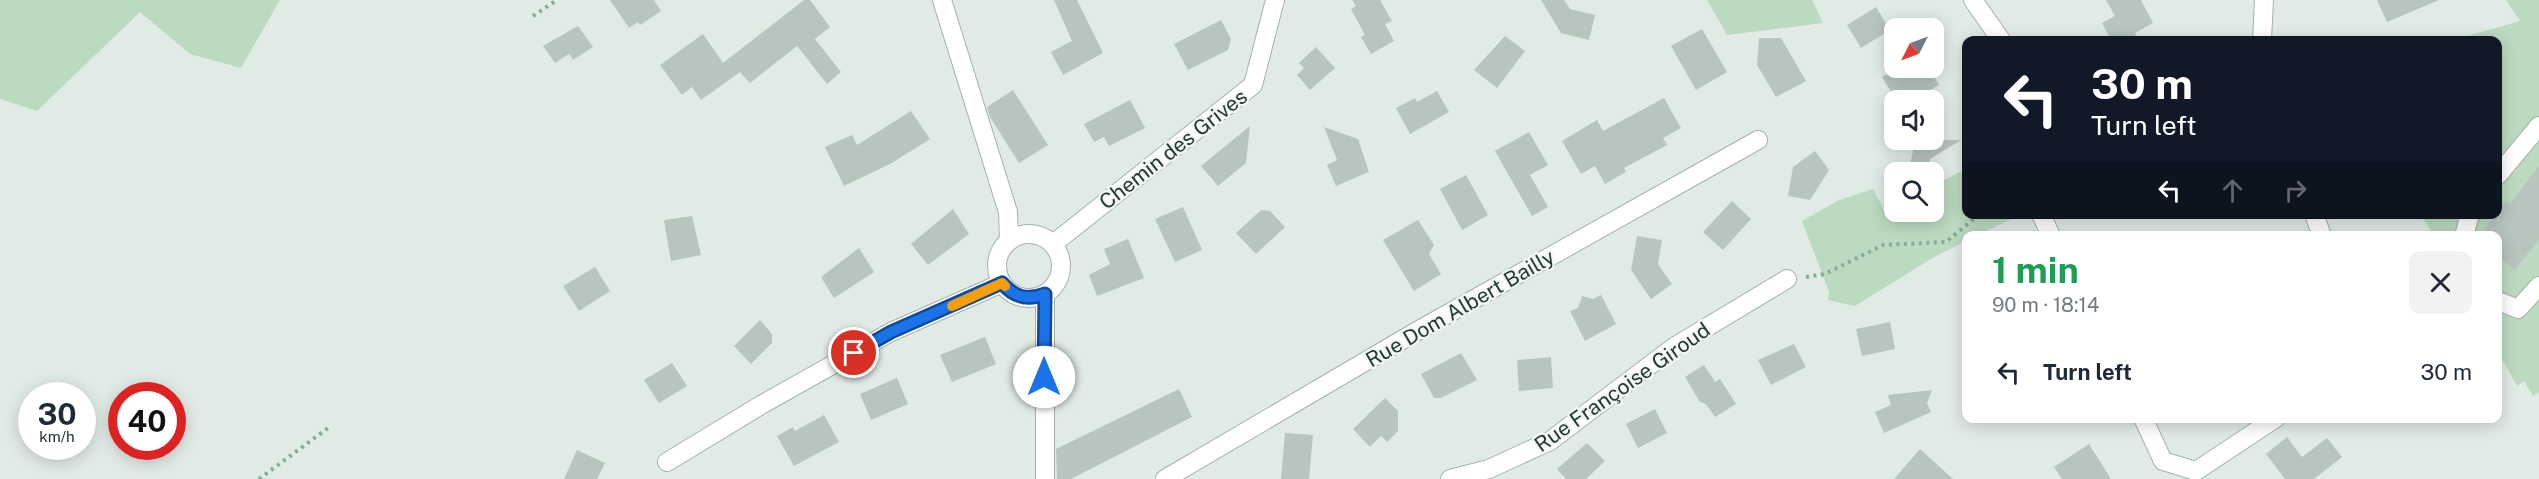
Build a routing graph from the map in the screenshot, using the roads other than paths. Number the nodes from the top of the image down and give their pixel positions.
1 (942, 0) edge
2 (1275, 0) edge
3 (1974, 0) edge
4 (2264, 0) edge
5 (1998, 36) edge
6 (2262, 36) edge
7 (2539, 126) edge
8 (1758, 140) dead end
9 (2502, 170) edge
10 (1016, 237) junction
11 (1053, 244) junction
12 (1787, 279) road end
13 (1002, 283) junction
14 (2539, 286) edge
15 (1037, 296) junction
16 (2502, 303) edge
17 (2145, 423) edge
18 (2268, 423) edge
19 (667, 462) dead end
20 (1045, 479) edge
21 (1165, 479) edge
22 (1450, 479) edge

1 - 10 street
2 - 11 street, Chemin des Grives
3 - 5 street
4 - 6 street
7 - 9 street
8 - 21 street, Rue Dom Albert Bailly
10 - 11 street
10 - 13 street
11 - 15 street
12 - 22 street, Rue Françoise Giroud
13 - 15 street
13 - 19 street
14 - 16 street
15 - 20 street
17 - 18 street

